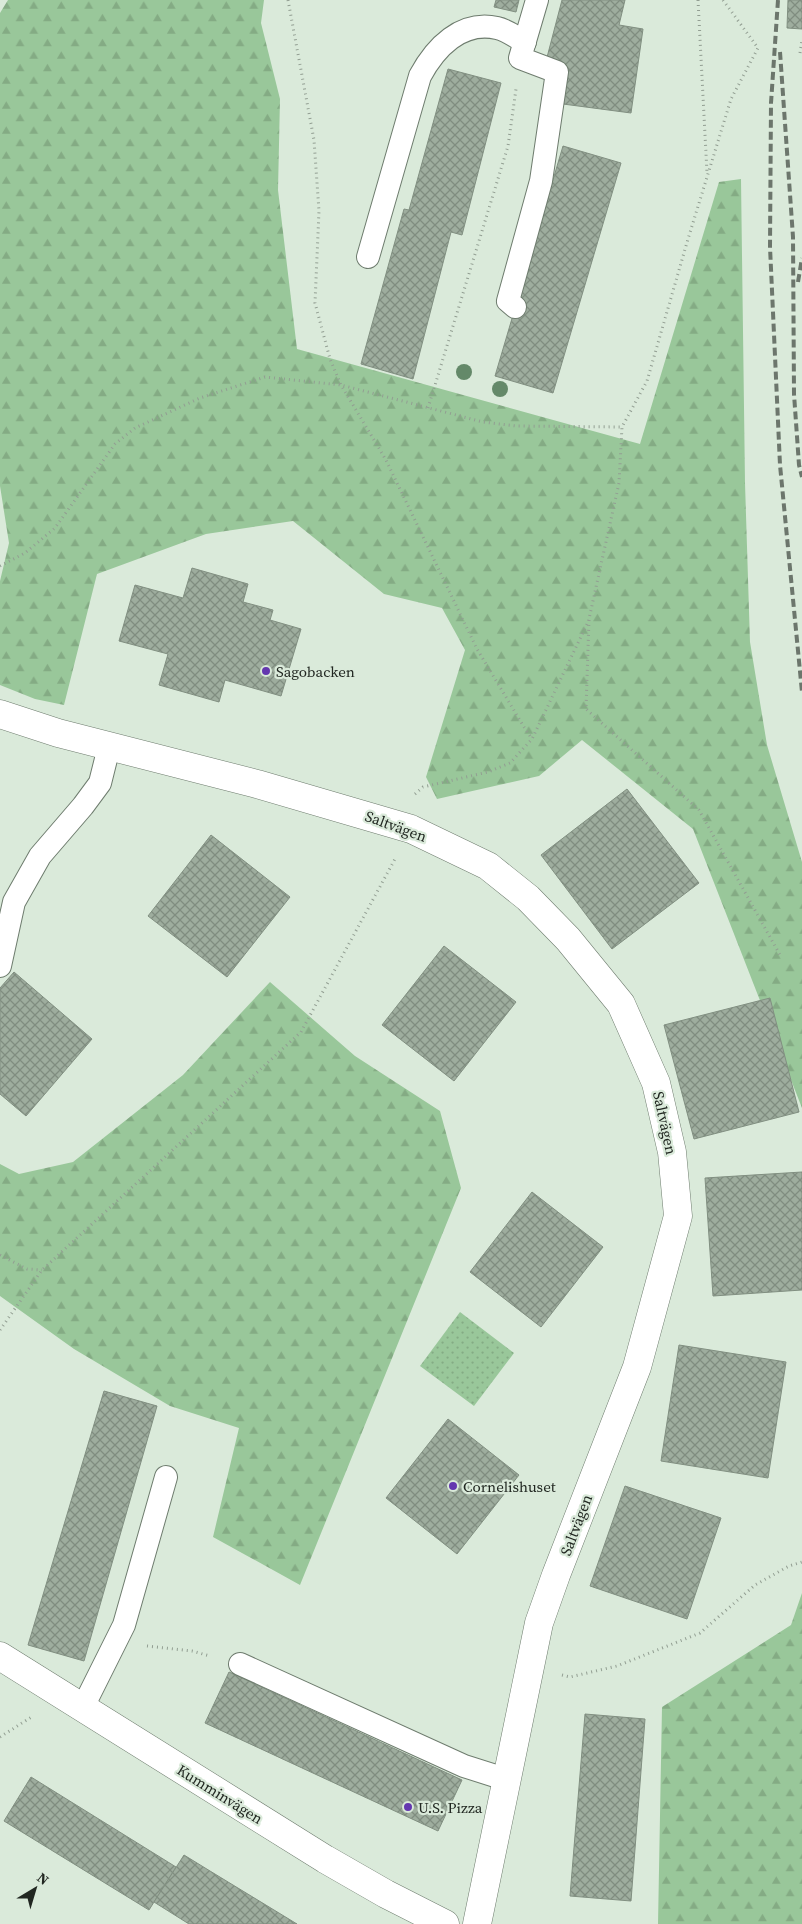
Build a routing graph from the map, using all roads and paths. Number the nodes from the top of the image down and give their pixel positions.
1 (288, 0) edge
2 (537, 0) edge
3 (698, 0) edge
4 (723, 0) edge
5 (741, 26) junction
6 (802, 40) edge
7 (760, 48) dead end
8 (523, 50) junction
9 (800, 53) dead end
10 (707, 176) junction
11 (368, 256) dead end
12 (515, 307) dead end
13 (341, 384) junction
14 (428, 408) junction
15 (622, 427) junction
16 (0, 566) edge
17 (590, 619) junction
18 (0, 714) edge
19 (532, 739) junction
20 (109, 746) junction
21 (411, 829) junction
22 (780, 955) dead end
23 (0, 966) edge
24 (0, 1255) edge
25 (42, 1270) junction
26 (0, 1330) edge
27 (166, 1477) dead end
28 (802, 1562) edge
29 (114, 1643) junction
30 (0, 1656) edge
31 (240, 1664) joint
32 (529, 1671) junction
33 (83, 1707) junction
34 (508, 1780) junction
35 (445, 1924) edge
36 (477, 1924) edge

1 - 13 path
2 - 8 lane
3 - 10 path
4 - 5 path
5 - 7 path
5 - 10 path
6 - 9 path
8 - 11 lane
8 - 12 lane
8 - 14 path
10 - 15 path
13 - 14 path
13 - 16 path
13 - 19 path
14 - 15 path
15 - 17 path
17 - 19 path
17 - 22 path
18 - 20 street, Saltvägen
19 - 21 path
20 - 21 street, Saltvägen
20 - 23 lane
21 - 25 path
21 - 32 street, Saltvägen
24 - 25 path
25 - 26 path
27 - 29 lane
28 - 32 path
29 - 31 path
29 - 33 lane
30 - 33 street, Kumminvägen
31 - 34 lane
32 - 34 street, Saltvägen
33 - 35 street, Kumminvägen
34 - 36 street, Saltvägen

